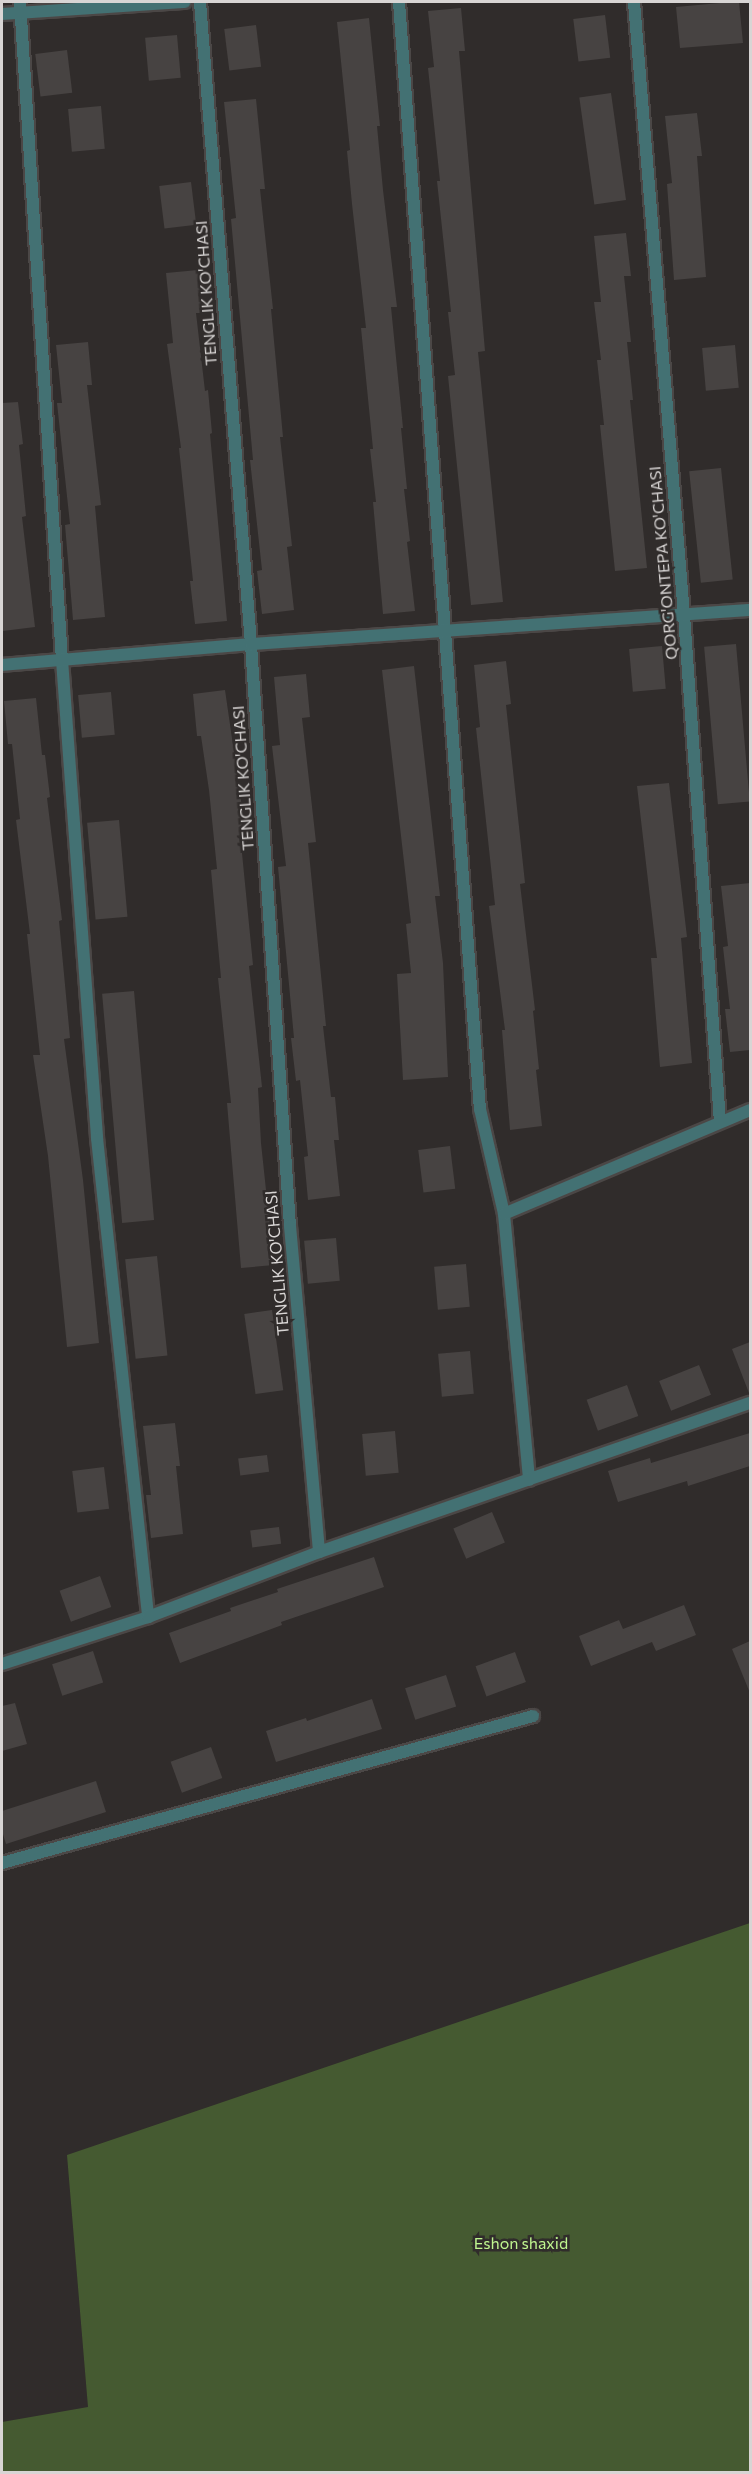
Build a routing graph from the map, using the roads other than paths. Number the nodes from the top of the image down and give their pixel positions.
1 (185, 2) edge
2 (200, 2) edge
3 (399, 2) edge
4 (634, 2) edge
5 (20, 7) edge
6 (2, 14) edge
7 (750, 610) edge
8 (684, 615) junction
9 (444, 631) junction
10 (250, 644) junction
11 (63, 660) junction
12 (2, 665) edge
13 (750, 1110) edge
14 (720, 1122) junction
15 (504, 1214) junction
16 (750, 1403) edge
17 (529, 1480) junction
18 (319, 1552) junction
19 (148, 1617) junction
20 (2, 1664) edge
21 (533, 1716) dead end
22 (2, 1863) edge

1 - 5 street
2 - 10 street, TENGLIK KO'CHASI
3 - 9 street
4 - 8 street, QORG'ONTEPA KO'CHASI
5 - 6 street
5 - 11 street
7 - 8 street
8 - 9 street
8 - 14 street, QORG'ONTEPA KO'CHASI
9 - 10 street
9 - 15 street
10 - 11 street
10 - 18 street, TENGLIK KO'CHASI
11 - 12 street
11 - 19 street
13 - 14 street
14 - 15 street
15 - 17 street
16 - 17 street
17 - 18 street
18 - 19 street
19 - 20 street
21 - 22 street

